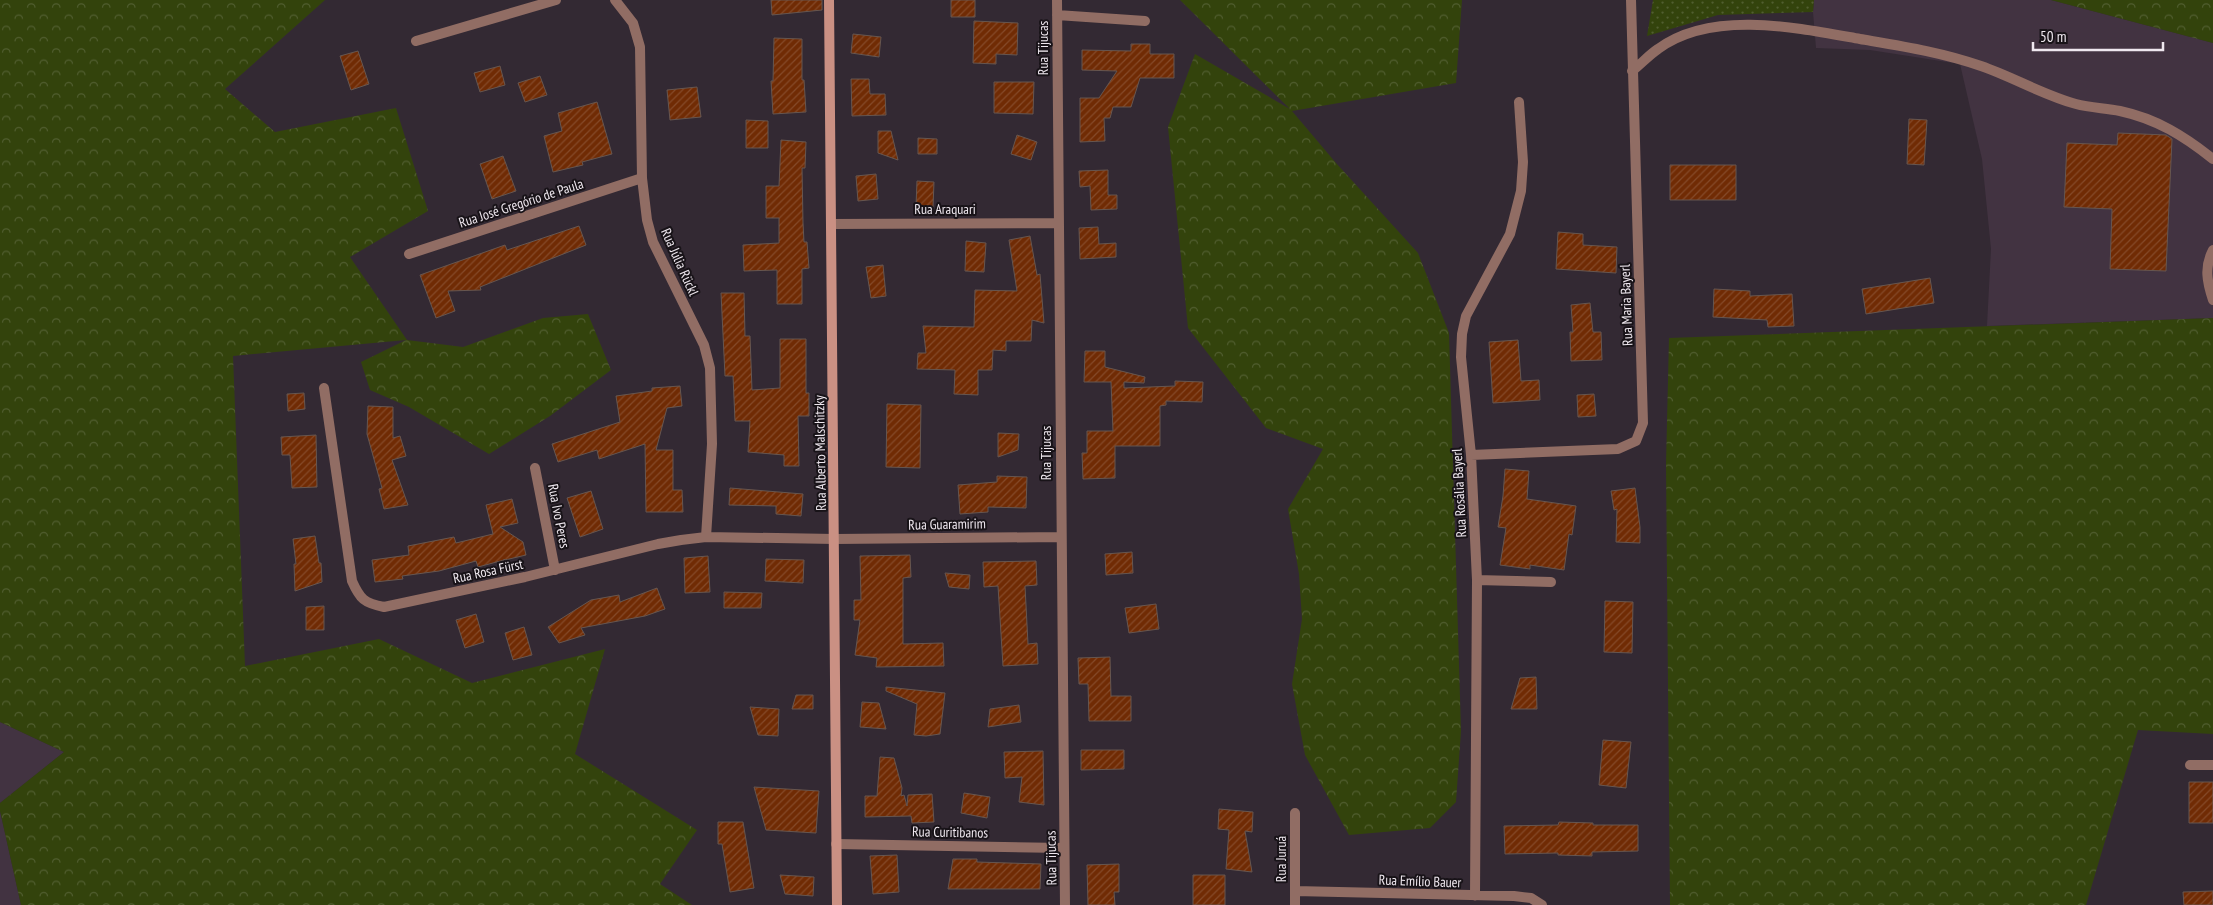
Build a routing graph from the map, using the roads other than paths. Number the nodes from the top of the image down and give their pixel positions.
1 (556, 0) edge
2 (615, 0) edge
3 (829, 0) edge
4 (1057, 0) edge
5 (1631, 0) edge
6 (1057, 16) junction
7 (1145, 21) dead end
8 (416, 41) dead end
9 (1632, 72) junction
10 (1519, 102) dead end
11 (2213, 159) edge
12 (642, 178) junction
13 (1058, 222) junction
14 (831, 224) junction
15 (2213, 250) edge
16 (409, 254) dead end
17 (2213, 300) edge
18 (324, 388) dead end
19 (1470, 454) junction
20 (536, 468) dead end
21 (1060, 537) junction
22 (706, 538) junction
23 (835, 540) junction
24 (555, 570) junction
25 (1477, 580) junction
26 (1551, 582) dead end
27 (2190, 765) dead end
28 (2213, 765) edge
29 (1295, 813) dead end
30 (836, 844) junction
31 (1064, 848) junction
32 (1295, 891) junction
33 (1475, 896) junction
34 (837, 905) edge
35 (1065, 905) edge
36 (1295, 905) edge
37 (1542, 905) edge

1 - 8 street
2 - 12 street, Rua Júlia Rückl
3 - 14 street, Rua Alberto Malschitzky
4 - 6 street, Rua Tijucas
5 - 9 street, Rua Maria Bayerl
6 - 7 street
6 - 13 street, Rua Tijucas
9 - 11 street
9 - 19 street, Rua Maria Bayerl
10 - 19 street, Rua Rosália Bayerl
12 - 16 street, Rua José Gregório de Paula
12 - 22 street, Rua Júlia Rückl
13 - 14 street, Rua Araquari
13 - 21 street, Rua Tijucas
14 - 23 street, Rua Alberto Malschitzky
15 - 17 street
18 - 24 street, Rua Rosa Fürst
19 - 25 street, Rua Rosália Bayerl
20 - 24 street, Rua Ivo Peres
21 - 23 street, Rua Guaramirim
21 - 31 street, Rua Tijucas
22 - 23 street, Rua Rosa Fürst
22 - 24 street, Rua Rosa Fürst
23 - 30 street, Rua Alberto Malschitzky
25 - 26 street
25 - 33 street, Rua Rosália Bayerl
27 - 28 street
29 - 32 street, Rua Juruá
30 - 31 street, Rua Curitibanos
30 - 34 street, Rua Alberto Malschitzky
31 - 35 street, Rua Tijucas
32 - 33 street, Rua Emílio Bauer
32 - 36 street, Rua Juruá
33 - 37 street, Rua Emílio Bauer

